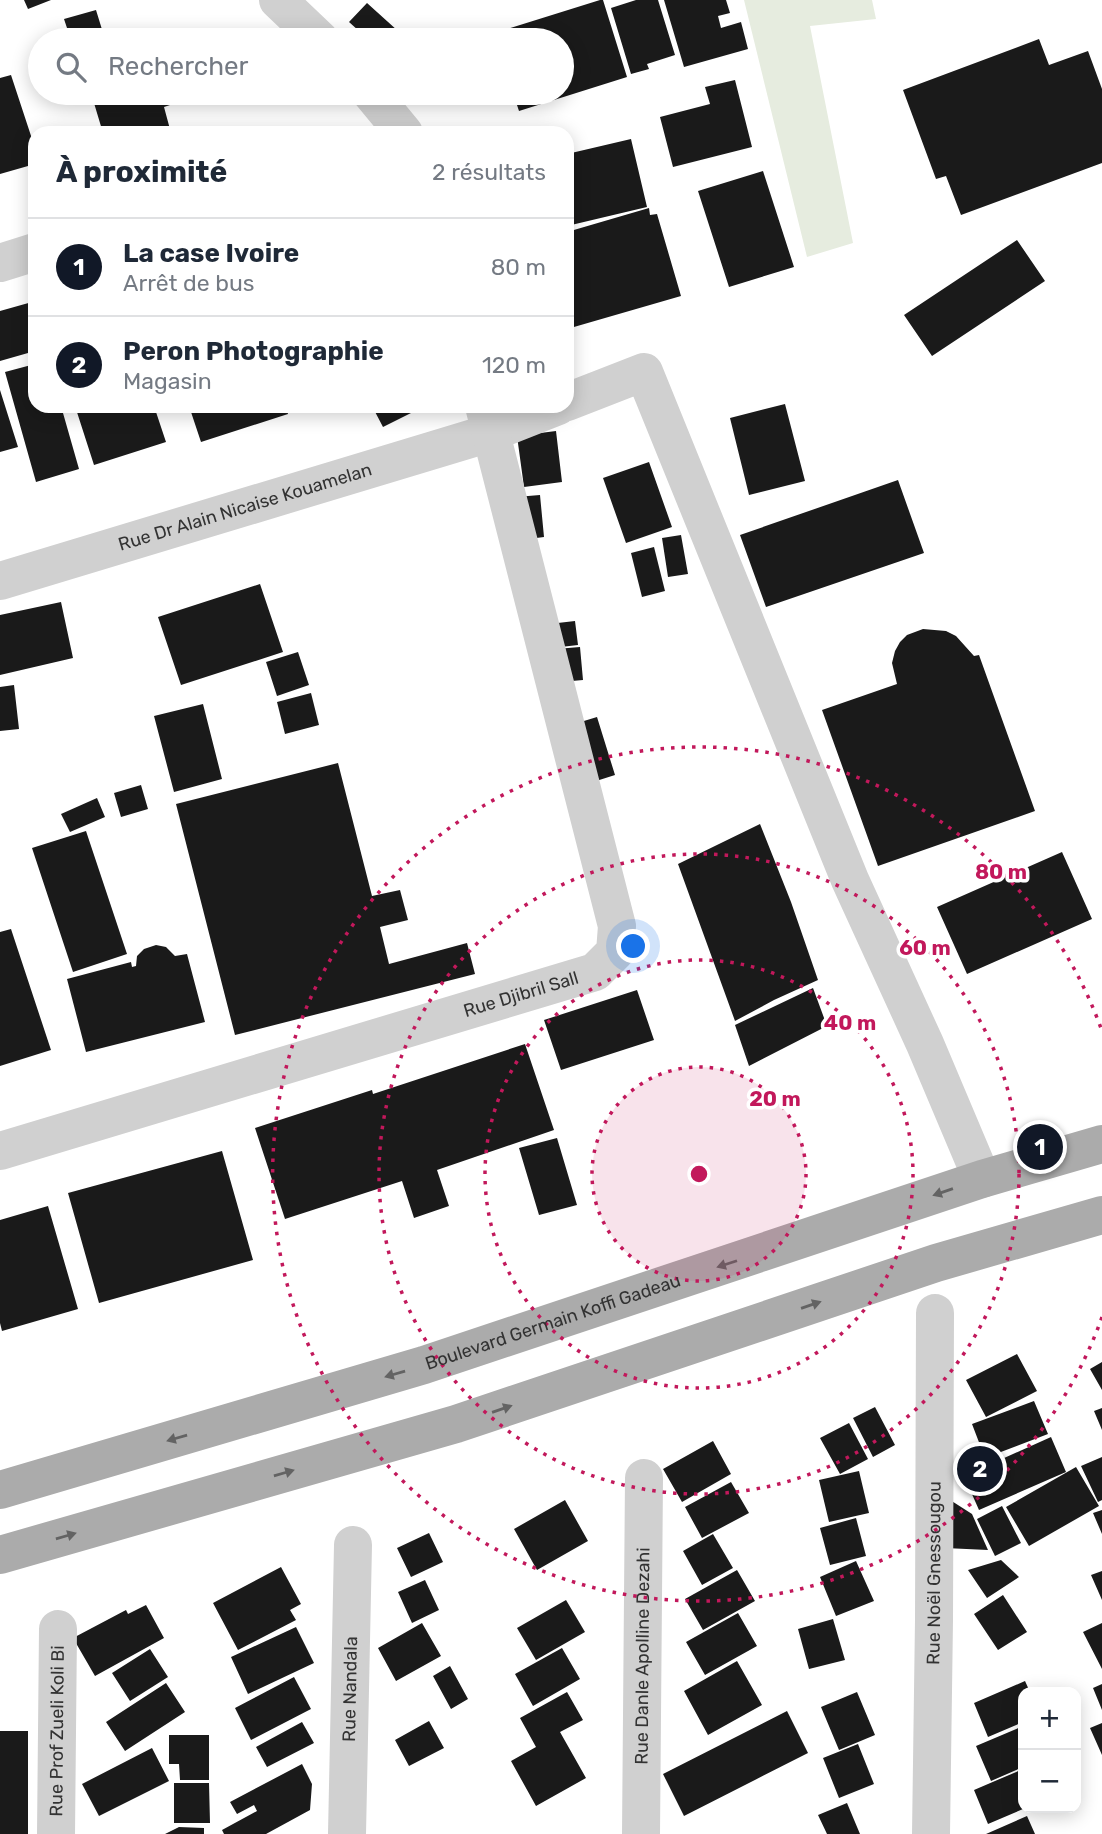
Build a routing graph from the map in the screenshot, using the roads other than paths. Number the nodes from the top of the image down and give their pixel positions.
1 (278, 0) edge
2 (307, 28) edge
3 (381, 105) edge
4 (398, 126) edge
5 (28, 254) edge
6 (0, 263) edge
7 (574, 399) edge
8 (520, 413) edge
9 (487, 419) edge
10 (0, 581) edge
11 (1102, 1144) edge
12 (0, 1151) edge
13 (982, 1179) junction
14 (1102, 1215) edge
15 (934, 1313) dead end
16 (645, 1478) dead end
17 (0, 1490) edge
18 (353, 1545) dead end
19 (0, 1555) edge
20 (58, 1629) dead end
21 (55, 1834) edge
22 (347, 1834) edge
23 (641, 1834) edge
24 (931, 1834) edge

1 - 2 street
3 - 4 street
5 - 6 street
7 - 13 street
8 - 9 street, Rue Dr Alain Nicaise Kouamelan
9 - 10 street, Rue Dr Alain Nicaise Kouamelan
9 - 12 street, Rue Djibril Sall
11 - 13 main road, Boulevard Germain Koffi Gadeau
13 -> 17 main road, Boulevard Germain Koffi Gadeau
19 -> 14 main road
15 - 24 street, Rue Noël Gnessougou
16 - 23 street, Rue Danle Apolline Dezahi
18 - 22 street, Rue Nandala
20 - 21 street, Rue Prof Zueli Koli Bi

